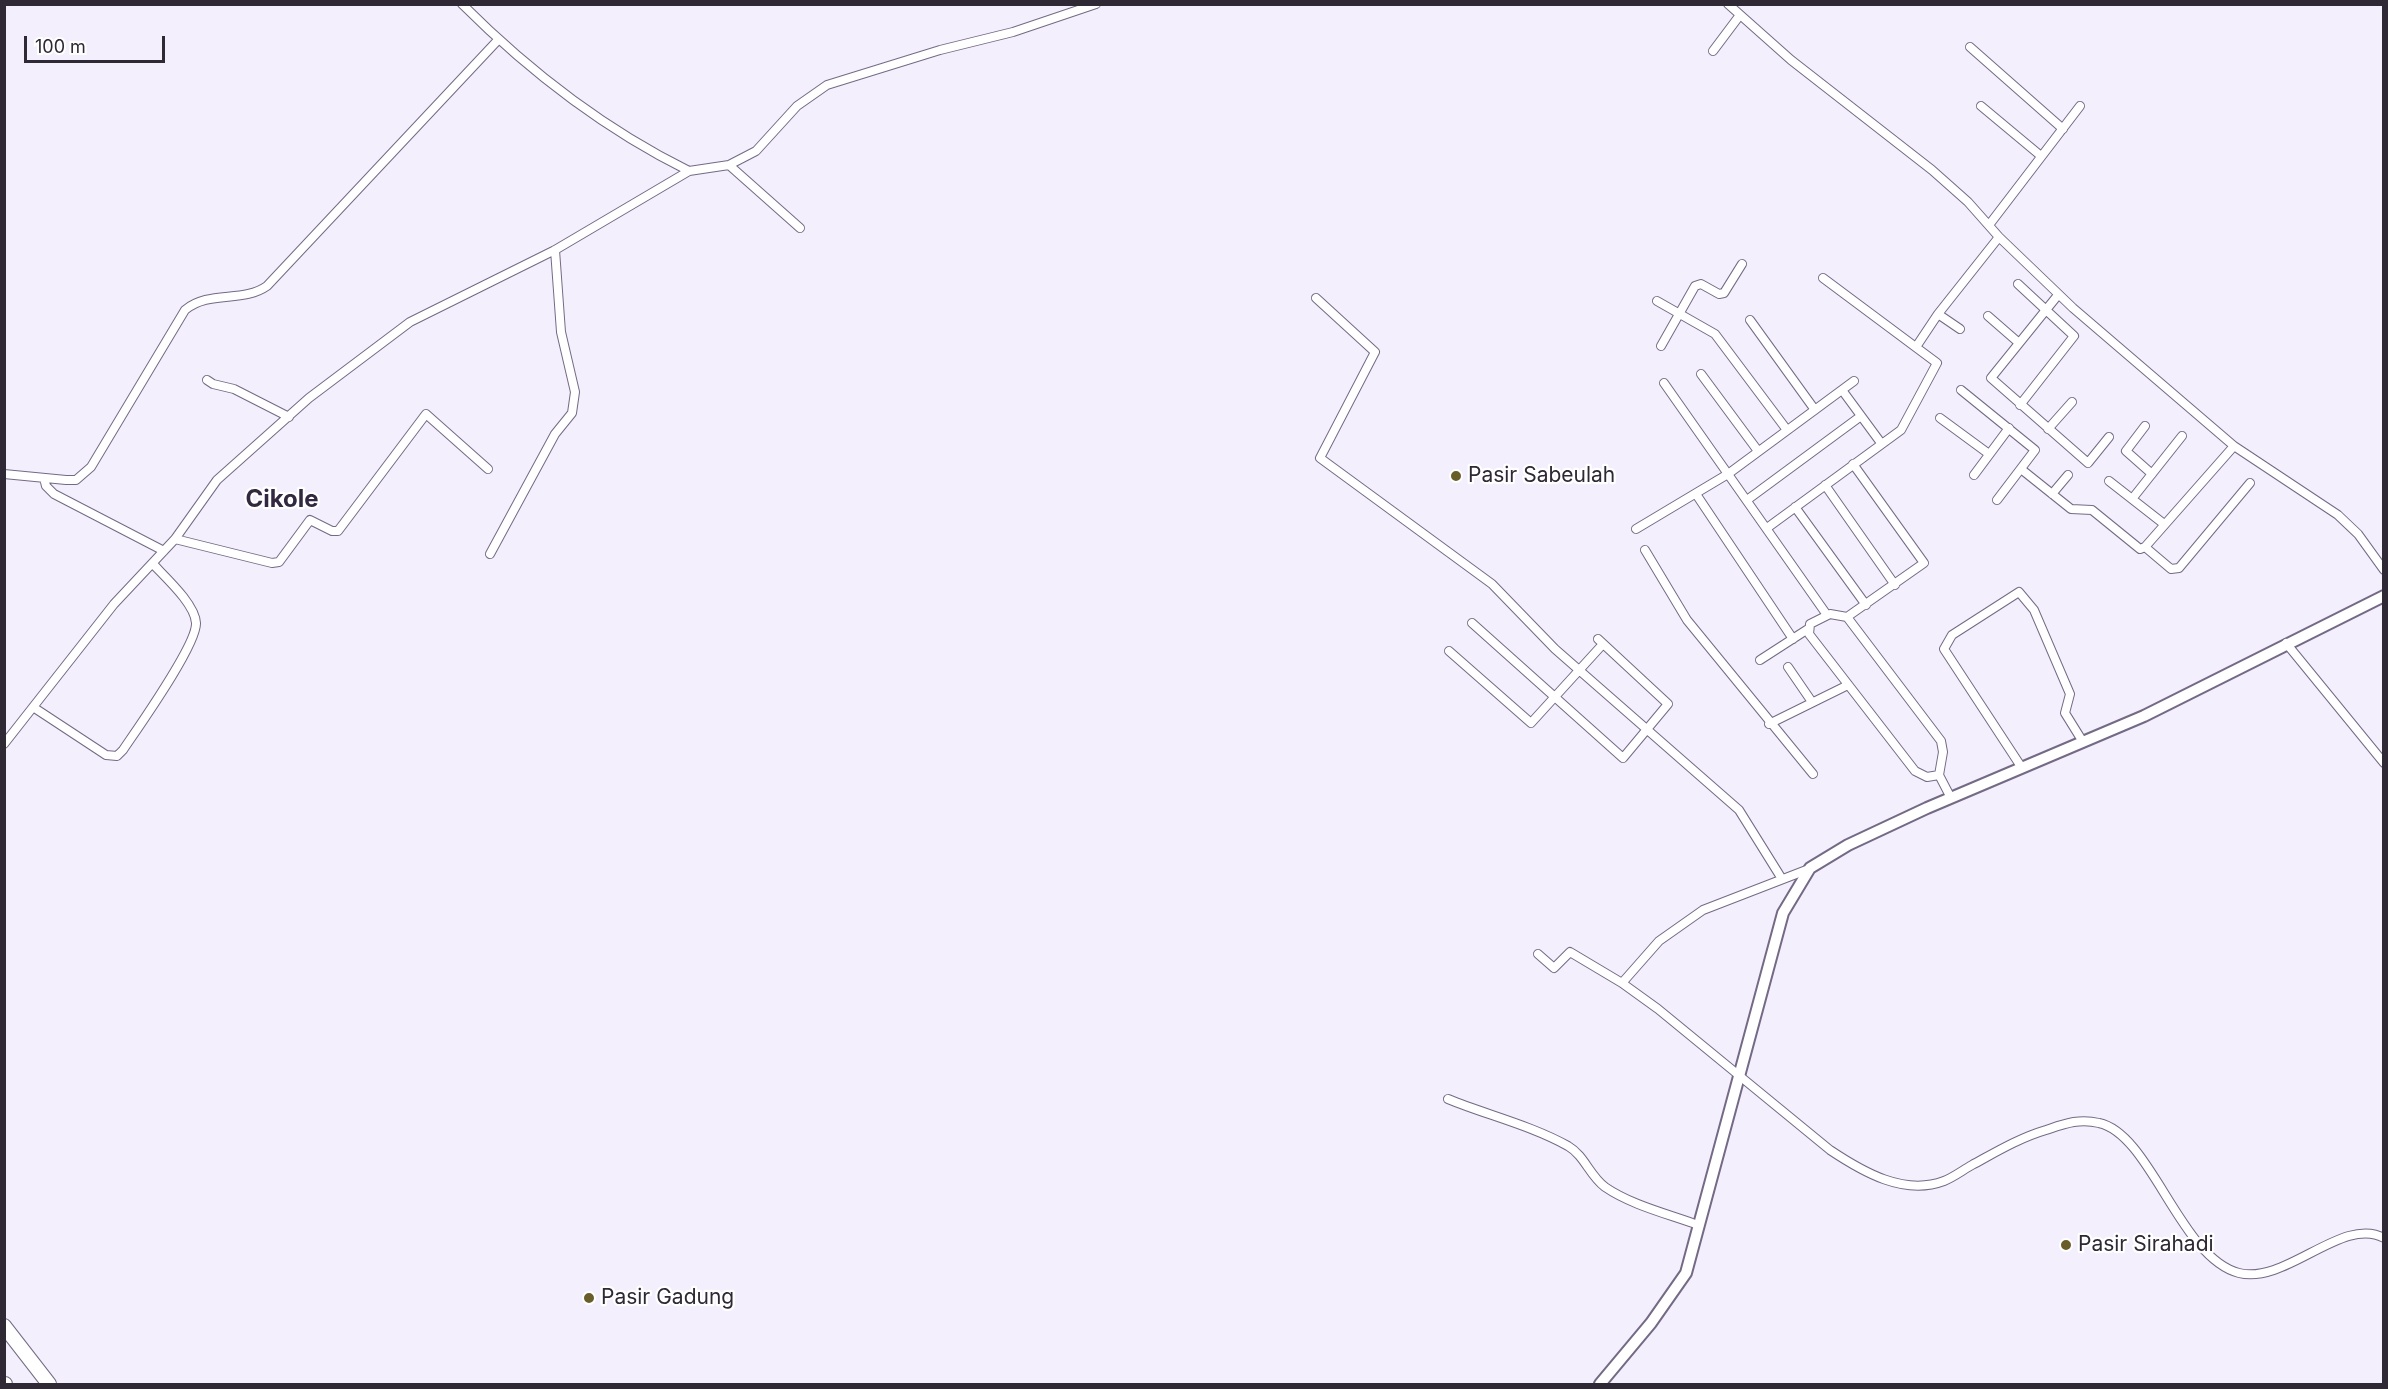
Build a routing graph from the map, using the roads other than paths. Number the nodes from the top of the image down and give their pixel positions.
1 (462, 4) edge
2 (1728, 4) edge
3 (1093, 5) edge
4 (1740, 15) junction
5 (498, 40) junction
6 (1970, 47) dead end
7 (1713, 51) dead end
8 (1981, 106) dead end
9 (2080, 106) dead end
10 (2062, 129) junction
11 (2041, 156) junction
12 (729, 165) junction
13 (689, 171) junction
14 (1989, 225) junction
15 (800, 228) dead end
16 (1999, 237) junction
17 (555, 250) junction
18 (1742, 264) dead end
19 (1823, 278) dead end
20 (2018, 284) dead end
21 (2058, 295) junction
22 (1316, 298) dead end
23 (1657, 302) dead end
24 (2046, 310) junction
25 (1679, 314) junction
26 (1938, 314) junction
27 (1988, 316) dead end
28 (1750, 320) dead end
29 (1960, 329) dead end
30 (2019, 343) junction
31 (1661, 346) dead end
32 (1916, 347) junction
33 (1701, 374) dead end
34 (207, 380) dead end
35 (1854, 381) dead end
36 (1664, 383) dead end
37 (1842, 390) junction
38 (1961, 390) dead end
39 (2072, 402) dead end
40 (2020, 405) junction
41 (1815, 410) junction
42 (1861, 416) junction
43 (289, 417) junction
44 (1940, 418) dead end
45 (2145, 426) dead end
46 (2009, 428) junction
47 (2048, 429) junction
48 (1787, 430) junction
49 (2182, 436) dead end
50 (2109, 437) dead end
51 (1881, 443) junction
52 (2234, 446) junction
53 (1758, 451) junction
54 (1989, 454) junction
55 (1853, 464) junction
56 (488, 469) dead end
57 (2020, 469) junction
58 (4, 474) edge
59 (1728, 474) junction
60 (2152, 474) junction
61 (1974, 475) dead end
62 (2068, 475) dead end
63 (44, 478) junction
64 (2109, 481) dead end
65 (2250, 483) dead end
66 (1825, 485) junction
67 (1696, 494) junction
68 (2052, 494) junction
69 (2132, 499) junction
70 (1747, 500) junction
71 (1997, 500) dead end
72 (1795, 507) junction
73 (2164, 525) junction
74 (1767, 528) junction
75 (1636, 529) dead end
76 (175, 539) junction
77 (2145, 547) junction
78 (164, 550) junction
79 (1645, 550) dead end
80 (490, 554) dead end
81 (153, 564) junction
82 (2384, 570) edge
83 (1895, 585) junction
84 (2384, 596) edge
85 (1866, 605) junction
86 (1827, 615) junction
87 (1847, 617) junction
88 (1472, 623) dead end
89 (1808, 629) junction
90 (1793, 639) junction
91 (2286, 643) junction
92 (1449, 651) dead end
93 (1760, 660) dead end
94 (1788, 667) dead end
95 (1580, 670) junction
96 (1848, 685) junction
97 (1555, 697) junction
98 (1812, 702) junction
99 (33, 707) junction
100 (1769, 724) junction
101 (1647, 731) junction
102 (2083, 742) junction
103 (4, 744) edge
104 (2384, 763) edge
105 (2022, 768) junction
106 (1813, 774) dead end
107 (1939, 775) junction
108 (1951, 798) junction
109 (1810, 868) junction
110 (1782, 879) junction
111 (1538, 954) dead end
112 (1622, 983) junction
113 (1739, 1076) junction
114 (1448, 1099) dead end
115 (1698, 1225) junction
116 (2384, 1238) edge
117 (4, 1326) edge
118 (49, 1384) edge
119 (1600, 1384) edge

1 - 5 street
2 - 4 street
3 - 12 street
4 - 7 street
4 - 14 street
5 - 13 street
5 - 63 street
6 - 10 street
8 - 11 street
9 - 10 street
10 - 11 street
11 - 14 street
12 - 13 street
12 - 15 street
13 - 17 street
14 - 16 street
16 - 21 street
16 - 26 street
17 - 43 street
17 - 80 street
18 - 25 street
19 - 32 street
20 - 24 street
21 - 24 street
21 - 52 street
22 - 95 street
23 - 25 street
24 - 30 street
24 - 40 street
25 - 31 street
25 - 48 street
26 - 29 street
26 - 32 street
27 - 30 street
28 - 41 street
30 - 40 street
32 - 51 street
33 - 53 street
34 - 43 street
35 - 37 street
36 - 59 street
37 - 41 street
37 - 42 street
38 - 46 street
39 - 47 street
40 - 47 street
41 - 48 street
42 - 51 street
42 - 70 street
43 - 76 street
44 - 54 street
45 - 60 street
46 - 54 street
46 - 57 street
47 - 50 street
48 - 53 street
49 - 60 street
51 - 55 street
52 - 73 street
52 - 82 street
53 - 59 street
54 - 61 street
55 - 66 street
55 - 83 street
56 - 76 street
57 - 68 street
57 - 71 street
58 - 63 street
59 - 67 street
59 - 70 street
60 - 69 street
62 - 68 street
63 - 78 street
64 - 69 street
65 - 77 street
66 - 72 street
66 - 83 street
67 - 75 street
67 - 90 street
68 - 77 street
69 - 73 street
70 - 74 street
72 - 74 street
72 - 85 street
73 - 77 street
74 - 86 street
76 - 78 street
78 - 81 street
79 - 100 street
81 - 99 street
81 - 99 street
83 - 85 street
84 - 91 street
85 - 87 street
86 - 87 street
86 - 89 street
87 - 107 street
88 - 97 street
89 - 90 street
89 - 96 street
90 - 93 street
91 - 102 street
91 - 104 street
92 - 97 street
94 - 98 street
95 - 97 street
95 - 101 street
95 - 101 street
96 - 98 street
96 - 107 street
97 - 101 street
98 - 100 street
99 - 103 street
100 - 106 street
101 - 110 street
102 - 105 street
102 - 105 street
105 - 108 street
107 - 108 street
108 - 109 street
109 - 110 street
109 - 113 street
110 - 112 street
111 - 112 street
112 - 113 street
113 - 115 street
113 - 116 street
114 - 115 street
115 - 119 street
117 - 118 highway

